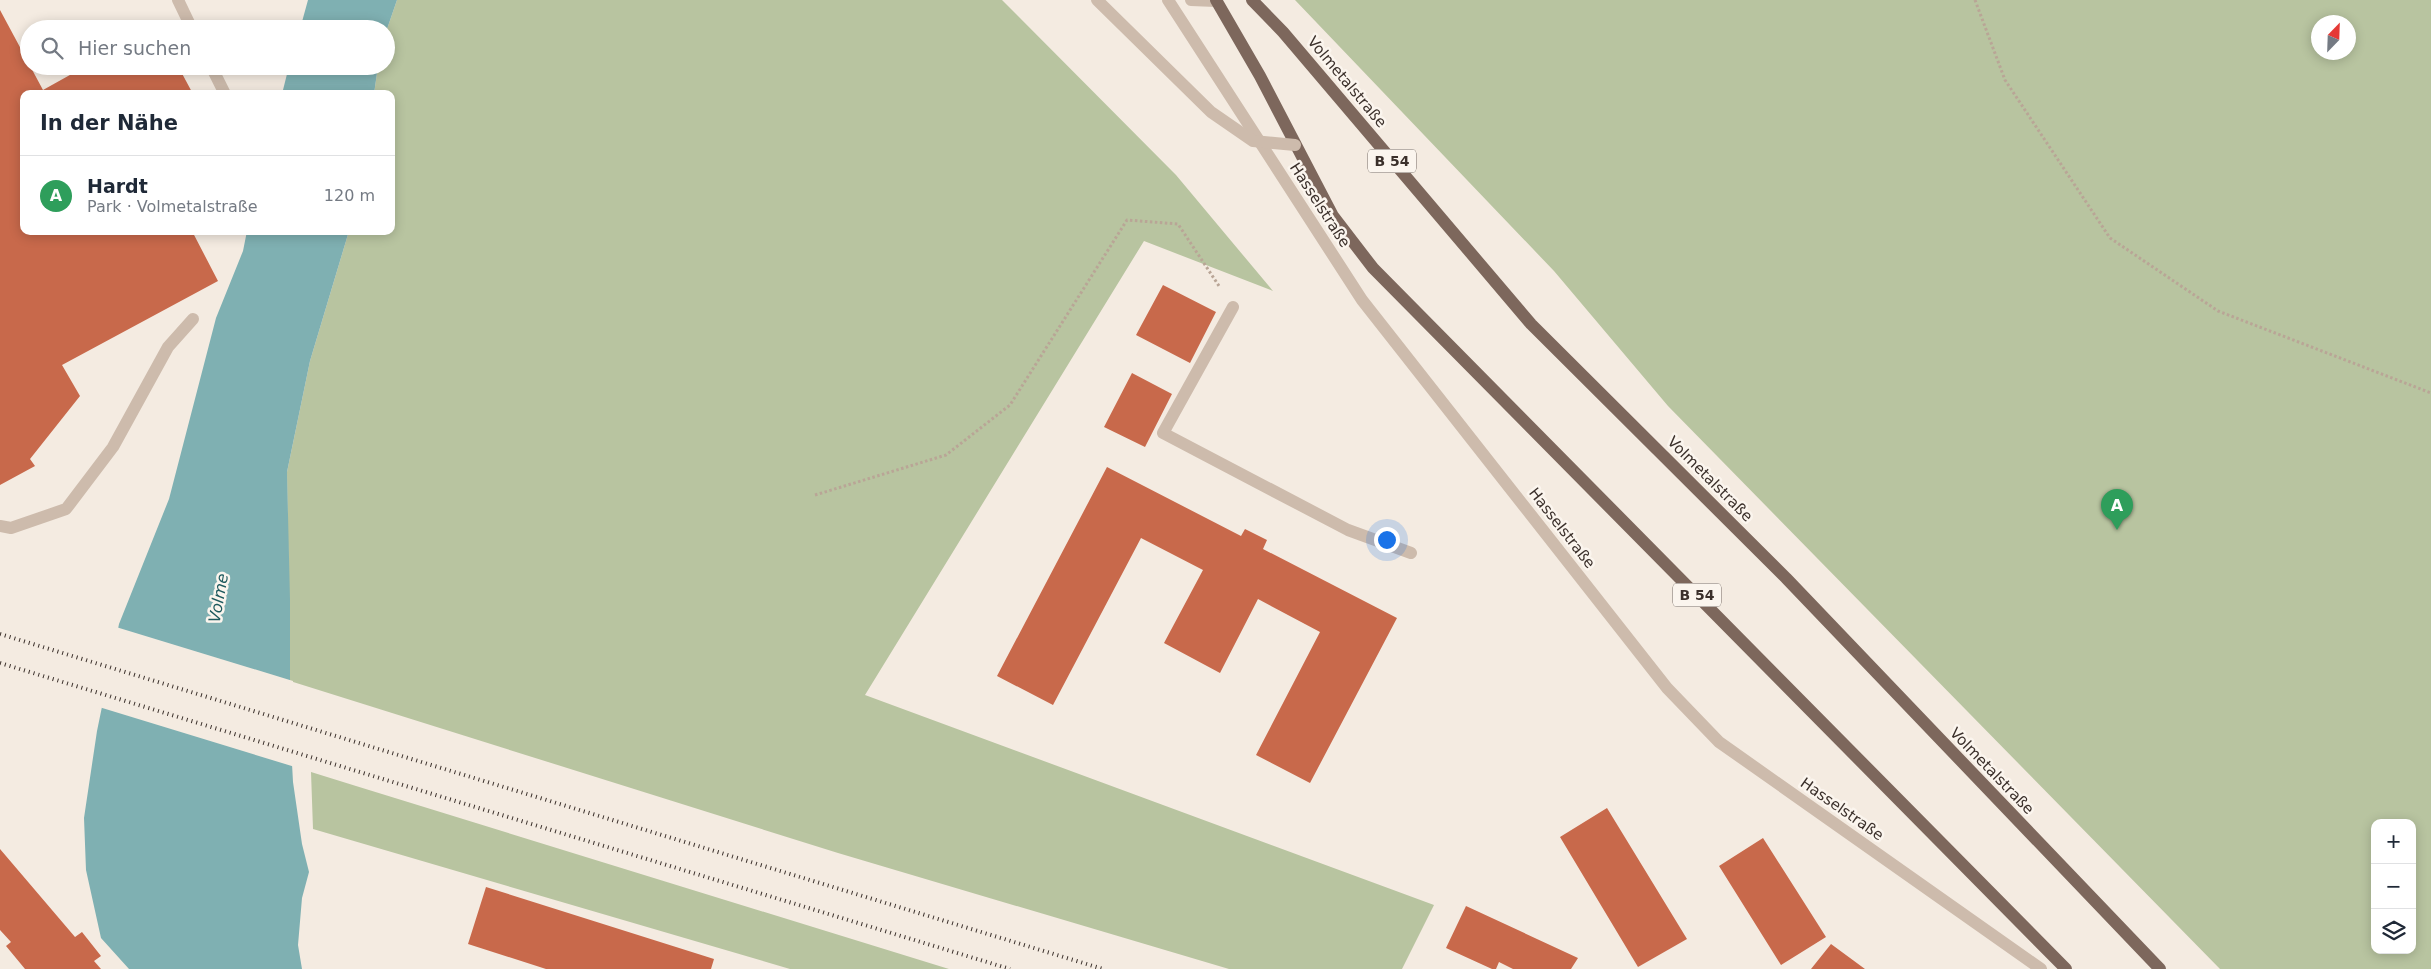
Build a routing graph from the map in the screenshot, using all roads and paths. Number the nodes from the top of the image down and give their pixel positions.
1 (178, 0) edge
2 (1097, 0) edge
3 (1168, 0) edge
4 (1190, 0) edge
5 (1216, 0) edge
6 (1252, 0) edge
7 (1975, 0) edge
8 (188, 20) edge
9 (216, 75) edge
10 (223, 90) edge
11 (1295, 146) junction
12 (1221, 289) dead end
13 (1233, 307) dead end
14 (193, 319) dead end
15 (2431, 393) edge
16 (815, 495) dead end
17 (0, 526) edge
18 (1411, 553) dead end
19 (2041, 969) edge
20 (2066, 969) edge
21 (2160, 969) edge

1 - 8 lane
2 - 11 lane, bridge
3 - 19 lane, Hasselstraße
4 - 5 lane
5 - 11 main road, B 54
6 - 21 main road, Volmetalstraße / B 54
7 - 15 path
9 - 10 lane
11 - 20 main road, B 54
12 - 16 path
13 - 18 lane
14 - 17 lane

